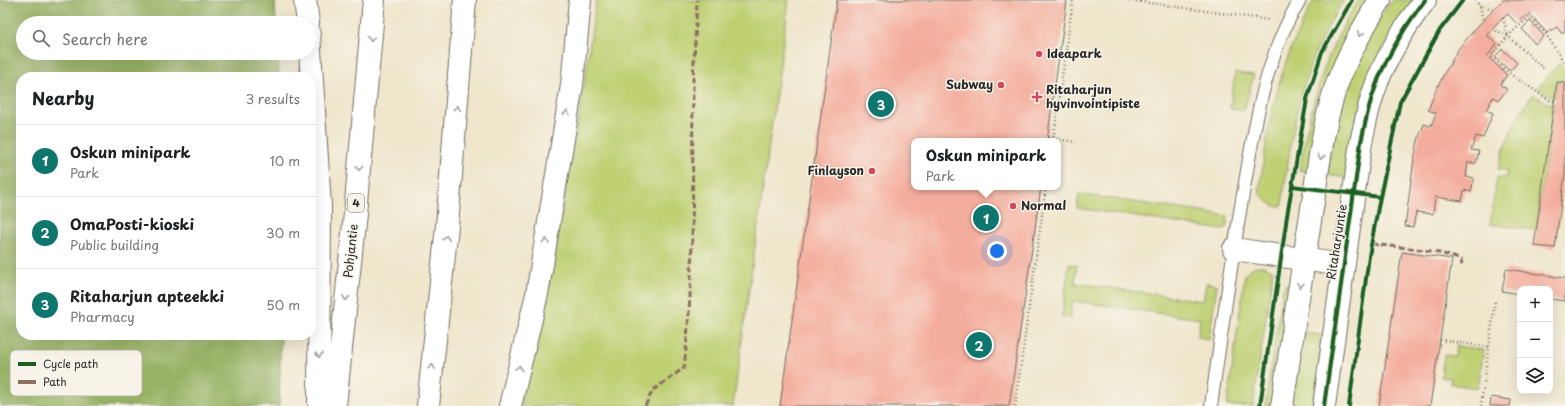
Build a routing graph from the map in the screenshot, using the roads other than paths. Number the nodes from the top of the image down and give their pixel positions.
1 (305, 0) edge
2 (374, 0) edge
3 (465, 0) edge
4 (580, 0) edge
5 (1300, 0) edge
6 (1380, 0) edge
7 (1425, 0) edge
8 (307, 16) edge
9 (311, 60) edge
10 (311, 72) edge
11 (316, 143) edge
12 (1234, 249) junction
13 (1304, 260) junction
14 (1343, 265) junction
15 (319, 406) edge
16 (334, 406) edge
17 (428, 406) edge
18 (510, 406) edge
19 (1211, 406) edge
20 (1282, 406) edge
21 (1324, 406) edge

1 - 8 main road
2 -> 16 main road, Pohjantie / 4
17 -> 3 main road
18 -> 4 main road
5 - 12 lane
6 -> 13 main road
7 - 14 main road, Ritaharjuntie
9 -> 10 main road
11 -> 15 main road
12 - 13 main road
12 - 19 lane
13 - 14 main road
13 -> 20 main road
14 - 21 main road, Ritaharjuntie

